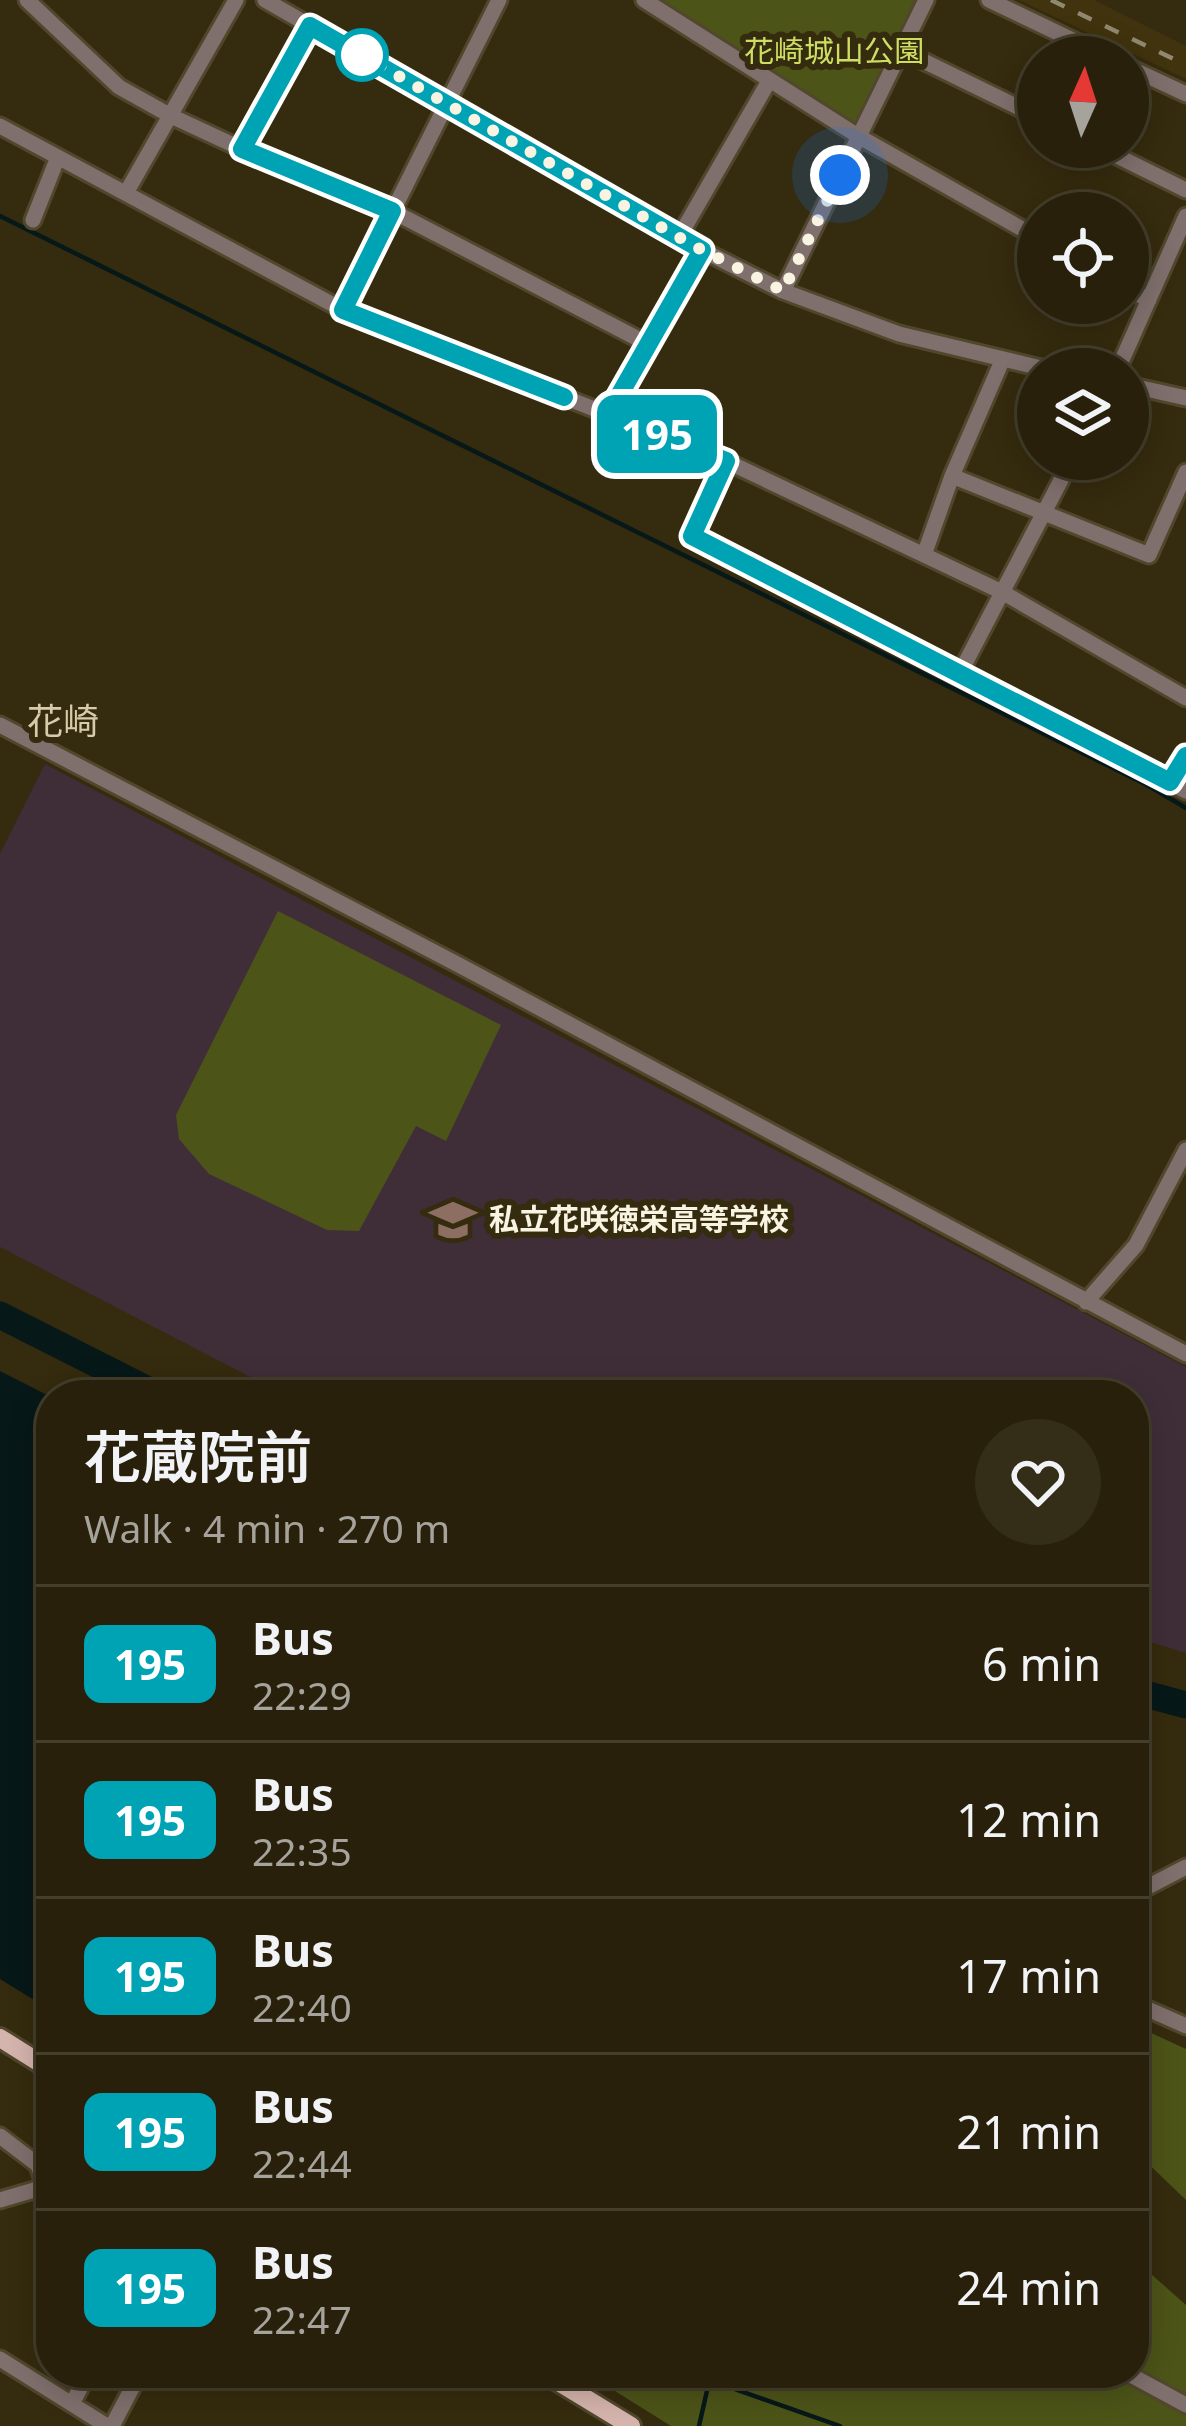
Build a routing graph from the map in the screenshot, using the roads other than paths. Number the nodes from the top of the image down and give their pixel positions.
1 (27, 0) edge
2 (236, 0) edge
3 (265, 0) edge
4 (499, 0) edge
5 (644, 0) edge
6 (926, 0) edge
7 (989, 0) edge
8 (310, 26) junction
9 (1064, 36) edge
10 (901, 50) junction
11 (1149, 77) edge
12 (769, 81) junction
13 (1186, 94) edge
14 (445, 103) junction
15 (1017, 107) edge
16 (171, 116) junction
17 (0, 126) edge
18 (859, 136) junction
19 (242, 149) junction
20 (58, 157) junction
21 (1141, 168) edge
22 (1186, 190) edge
23 (126, 194) junction
24 (392, 211) junction
25 (1186, 216) edge
26 (32, 220) dead end
27 (1017, 226) edge
28 (679, 237) junction
29 (702, 250) junction
30 (783, 291) junction
31 (1149, 300) edge
32 (343, 310) junction
33 (648, 344) junction
34 (1002, 361) junction
35 (1017, 364) edge
36 (1149, 390) edge
37 (1186, 398) edge
38 (608, 415) junction
39 (726, 461) junction
40 (1186, 472) edge
41 (952, 476) junction
42 (1061, 480) edge
43 (1044, 512) junction
44 (924, 555) junction
45 (1002, 592) junction
46 (960, 673) junction
47 (1186, 698) edge
48 (0, 725) edge
49 (1186, 756) edge
50 (1170, 782) junction
51 (1186, 791) edge
52 (1186, 1150) edge
53 (1086, 1301) junction
54 (1186, 1354) edge
55 (1186, 1867) edge
56 (1149, 1886) edge
57 (1149, 2010) edge
58 (1186, 2026) edge
59 (0, 2038) edge
60 (36, 2061) edge
61 (0, 2136) edge
62 (36, 2163) edge
63 (36, 2190) edge
64 (0, 2200) edge
65 (0, 2359) edge
66 (36, 2382) edge
67 (1149, 2385) edge
68 (46, 2388) edge
69 (80, 2388) edge
70 (131, 2388) edge
71 (569, 2388) edge
72 (72, 2404) junction
73 (1186, 2405) edge
74 (109, 2426) edge
75 (631, 2426) edge

1 - 16 street
2 - 16 street
3 - 8 street
4 - 14 street
5 - 12 street
6 - 10 street
7 - 9 street
8 - 14 street
8 - 19 street
10 - 15 street
10 - 18 street
11 - 13 street
12 - 18 street
12 - 28 street
14 - 24 street
14 - 28 street
16 - 19 street
16 - 23 street
17 - 20 street
18 - 27 street
18 - 30 street
19 - 24 street
20 - 23 street
20 - 26 street
21 - 22 street
23 - 32 street
24 - 32 street
24 - 33 street
25 - 31 street
28 - 29 street
29 - 30 street
29 - 33 street
30 - 34 street
32 - 38 street
33 - 38 street
34 - 35 street
34 - 41 street
36 - 37 street
38 - 39 street
39 - 44 street
39 - 46 street
40 - 43 street
41 - 43 street
41 - 44 street
42 - 43 street
43 - 45 street
44 - 45 street
45 - 46 street
45 - 47 street
46 - 50 street
48 - 53 street
49 - 50 street
50 - 51 street
52 - 53 street
53 - 54 street
55 - 56 street
57 - 58 street
59 - 60 main road
61 - 62 street
63 - 64 street
65 - 66 street
67 - 73 street
68 - 72 street
69 - 72 street
70 - 74 street
71 - 75 main road
72 - 74 street

